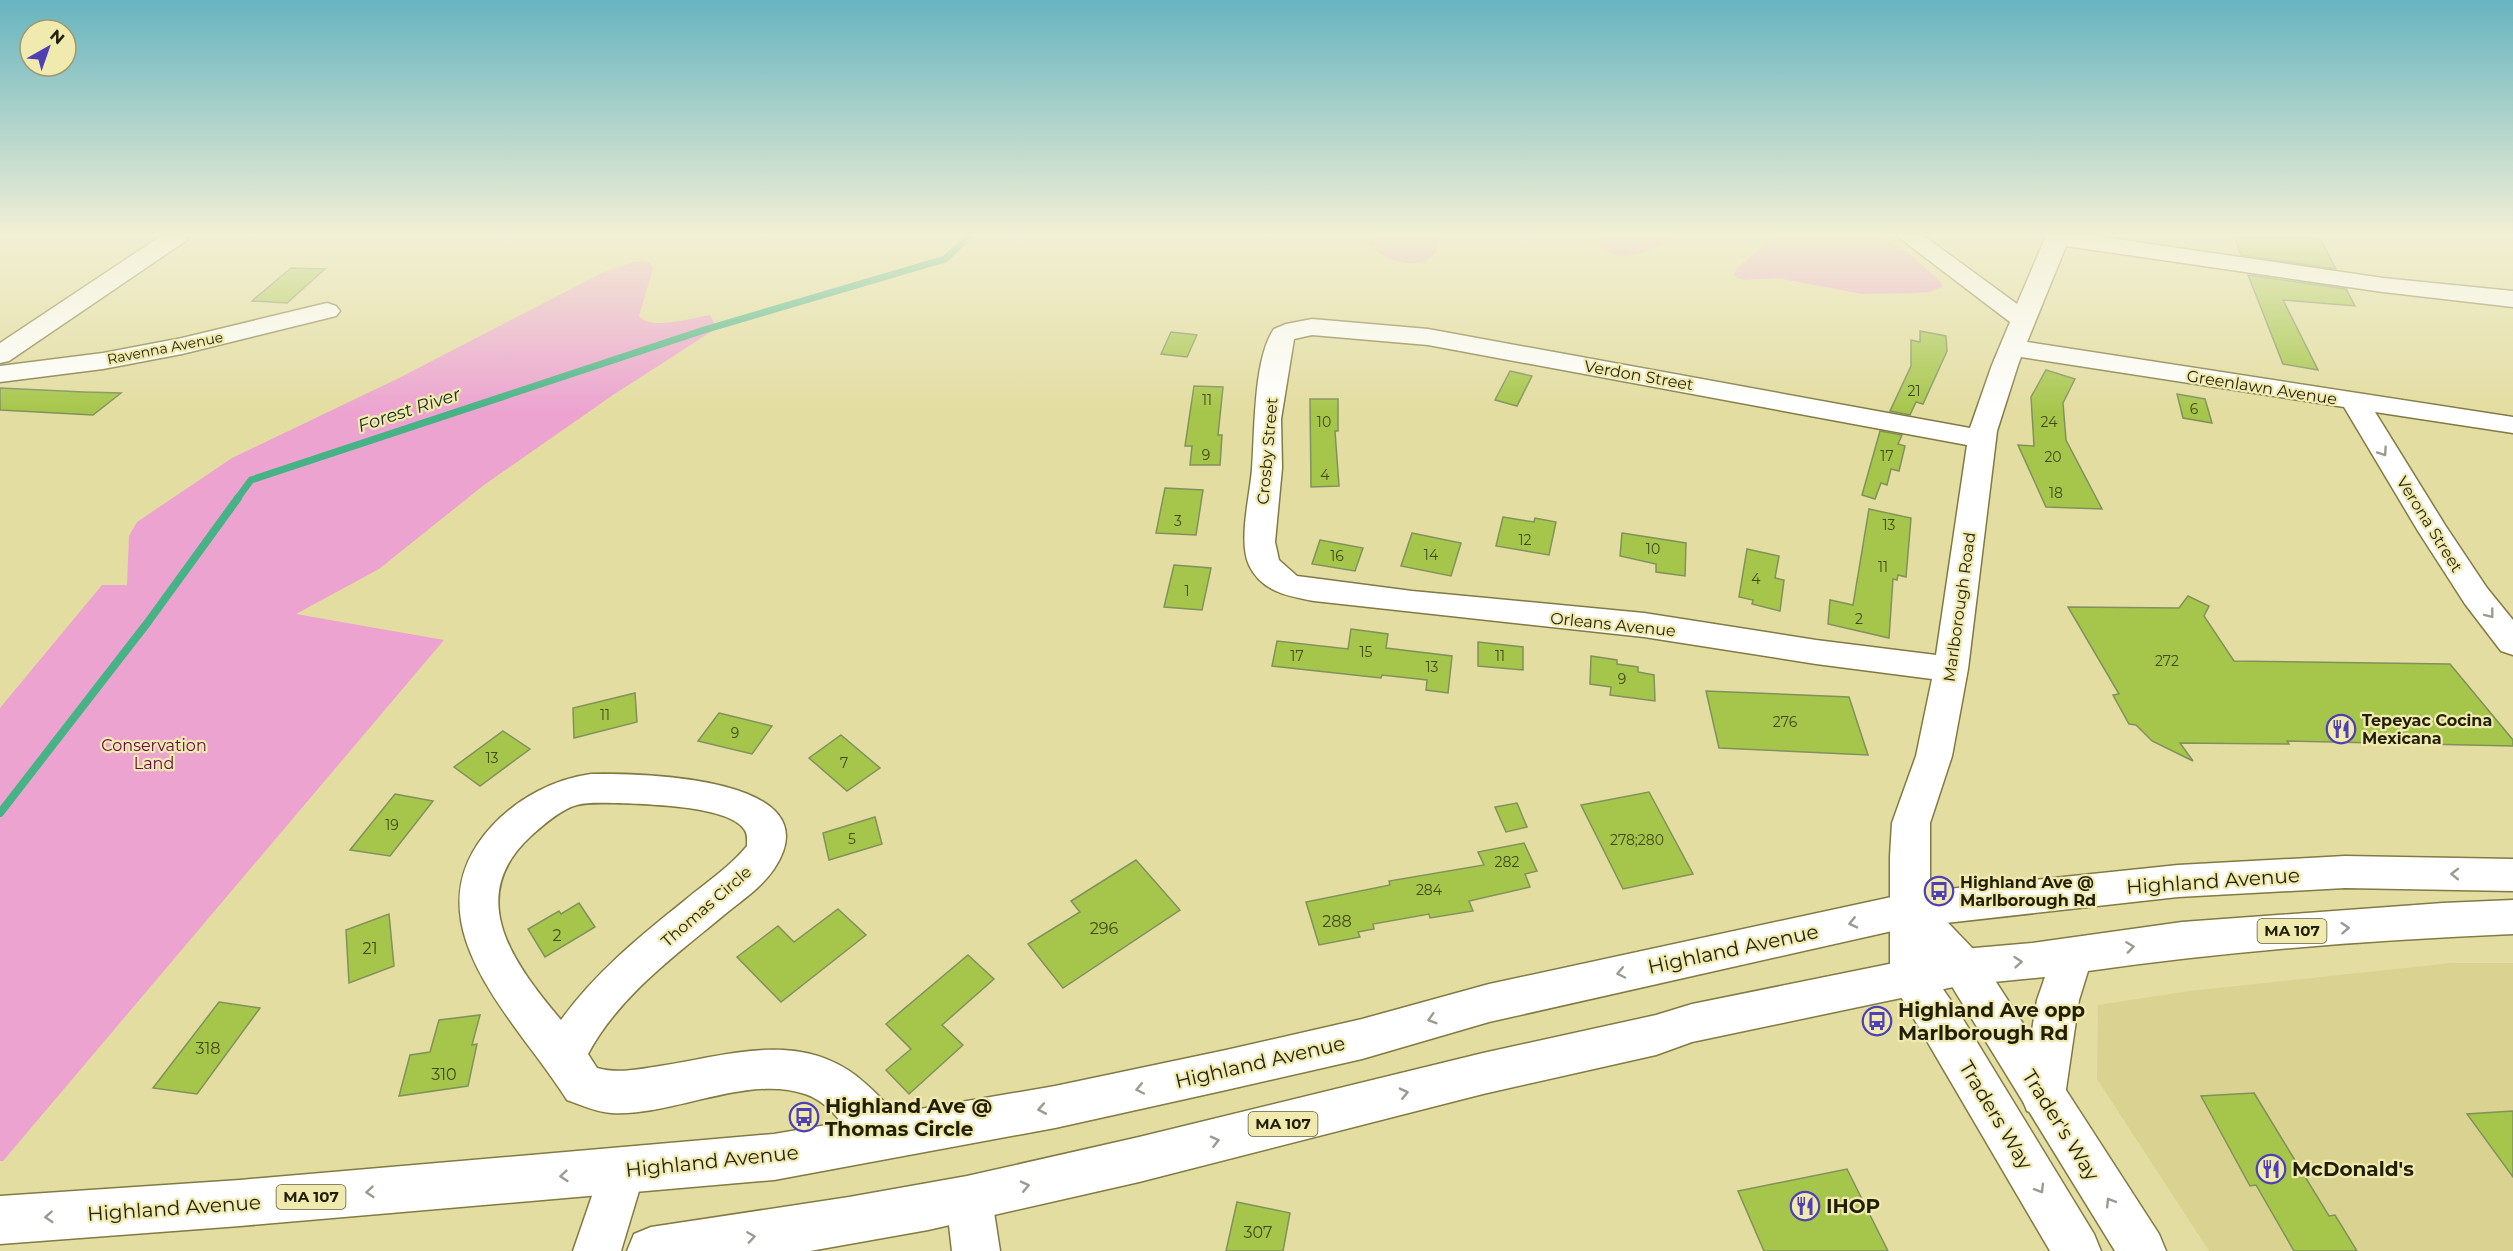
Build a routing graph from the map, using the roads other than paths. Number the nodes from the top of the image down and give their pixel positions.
1 (90, 294) edge
2 (1988, 294) edge
3 (2034, 294) edge
4 (2470, 294) edge
5 (2513, 299) edge
6 (327, 311) dead end
7 (2023, 320) junction
8 (1295, 329) joint
9 (2012, 348) junction
10 (0, 355) edge
11 (0, 374) edge
12 (2354, 401) junction
13 (2513, 425) edge
14 (1982, 439) junction
15 (1276, 577) joint
16 (2513, 643) edge
17 (1951, 669) junction
18 (2513, 875) edge
19 (1910, 910) junction
20 (2513, 917) edge
21 (2073, 955) junction
22 (1963, 967) junction
23 (1911, 978) junction
24 (564, 1056) junction
25 (2043, 1096) junction
26 (885, 1137) junction
27 (622, 1171) junction
28 (969, 1199) junction
29 (0, 1220) edge
30 (597, 1251) edge
31 (651, 1251) edge
32 (976, 1251) edge
33 (2077, 1251) edge
34 (2142, 1251) edge

1 - 10 street
2 - 7 street
3 - 7 street, Marlborough Road
4 - 5 street
6 - 11 street, Ravenna Avenue
7 - 9 street, Marlborough Road
8 - 14 street, Verdon Street
8 - 15 street, Crosby Street
9 - 12 street, Greenlawn Avenue
9 - 14 street, Marlborough Road
12 - 13 street, Greenlawn Avenue
12 -> 16 street, Verona Street
14 - 17 street, Marlborough Road
15 - 17 street, Orleans Avenue
17 - 19 street, Marlborough Road
18 -> 19 street, Highland Avenue / MA 107
19 - 22 street
19 - 23 street
19 -> 26 street, Highland Avenue / MA 107
21 -> 20 street, MA 107
22 -> 21 street, MA 107
21 - 25 street
22 - 23 street, MA 107
22 - 25 street, Trader's Way
28 -> 23 street, MA 107
23 -> 33 street, Traders Way
24 - 24 street, Thomas Circle
24 - 26 street, Thomas Circle
34 -> 25 street, Trader's Way
26 - 27 street, Highland Avenue / MA 107
27 -> 29 street, Highland Avenue / MA 107
27 - 30 street
31 -> 28 street, MA 107
28 - 32 street

